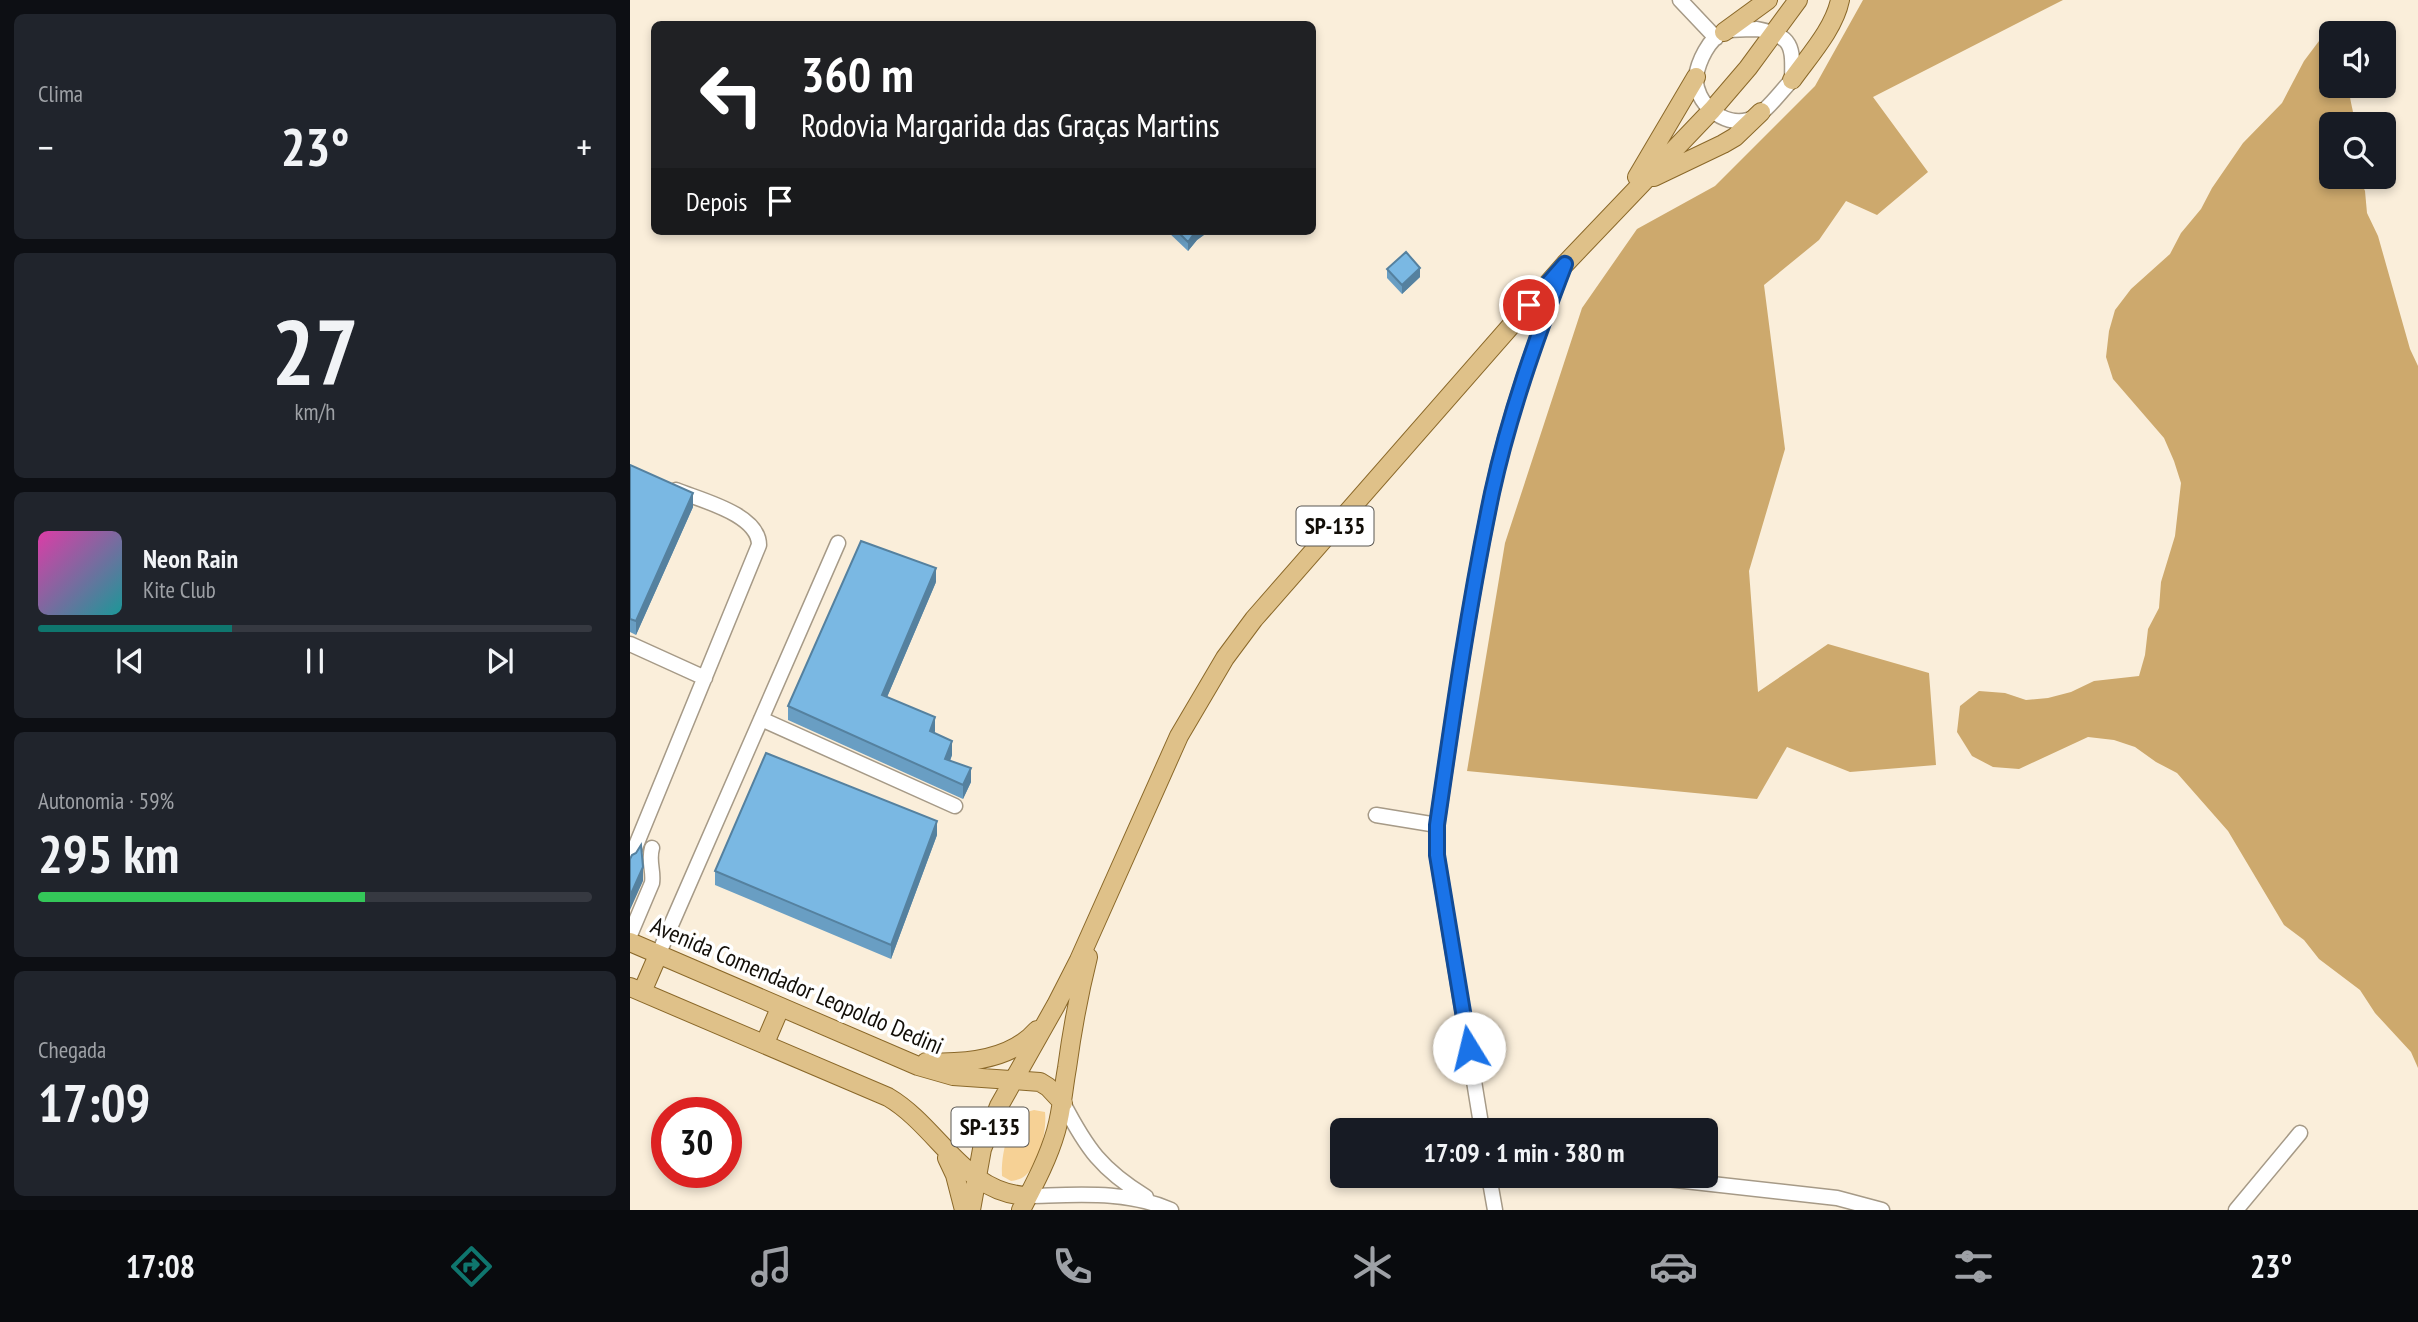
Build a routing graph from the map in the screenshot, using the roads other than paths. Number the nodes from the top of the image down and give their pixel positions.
1 (1680, 0) edge
2 (1768, 0) edge
3 (1798, 0) edge
4 (1840, 0) edge
5 (1775, 33) junction
6 (1720, 35) junction
7 (1696, 78) junction
8 (1792, 80) junction
9 (1712, 110) junction
10 (1762, 112) junction
11 (1638, 187) junction
12 (1565, 264) junction
13 (668, 486) edge
14 (838, 543) dead end
15 (630, 643) edge
16 (705, 678) junction
17 (761, 719) junction
18 (955, 806) dead end
19 (1376, 816) dead end
20 (1437, 825) junction
21 (652, 848) dead end
22 (630, 860) edge
23 (1104, 906) junction
24 (630, 935) edge
25 (630, 942) edge
26 (658, 955) junction
27 (636, 989) edge
28 (1056, 1005) junction
29 (780, 1008) junction
30 (765, 1043) junction
31 (903, 1059) junction
32 (1014, 1080) junction
33 (1063, 1103) junction
34 (1480, 1118) edge
35 (2300, 1133) dead end
36 (937, 1140) junction
37 (976, 1178) junction
38 (1718, 1185) edge
39 (1491, 1188) edge
40 (1024, 1203) edge
41 (1165, 1207) edge
42 (964, 1210) edge
43 (971, 1210) edge
44 (1495, 1210) edge
45 (1882, 1210) edge
46 (2236, 1210) edge

1 - 6 street
2 - 6 main road
3 - 5 main road, SP-135
4 - 8 main road
5 - 6 street
5 - 8 street
5 - 9 main road, SP-135
6 - 7 street
7 - 9 street
7 - 11 main road
8 - 10 street
9 - 10 street
9 - 11 main road, SP-135
10 - 11 main road
11 - 12 main road, SP-135
12 - 20 street
12 - 23 main road, SP-135
13 - 16 street
14 - 17 street
15 - 16 street
16 - 22 street
17 - 18 street
17 - 26 street
19 - 20 street
20 - 34 street
21 - 24 street
23 - 28 main road, SP-135
23 - 33 main road, SP-135
25 - 26 main road, Avenida Comendador Leopoldo Dedini
26 - 27 main road
26 - 29 main road, Avenida Comendador Leopoldo Dedini
27 - 30 main road
28 - 31 main road
28 - 32 main road, SP-135
29 - 30 main road
29 - 31 main road, Avenida Comendador Leopoldo Dedini
30 - 36 main road
31 - 32 main road, Avenida Comendador Leopoldo Dedini
32 - 33 main road, Avenida Comendador Leopoldo Dedini
32 - 37 main road, SP-135
33 - 40 main road, SP-135
33 - 41 street
35 - 46 street
36 - 37 main road
36 - 42 main road
37 - 40 main road
37 - 43 main road, SP-135
38 - 45 street
39 - 44 street
40 - 41 street

